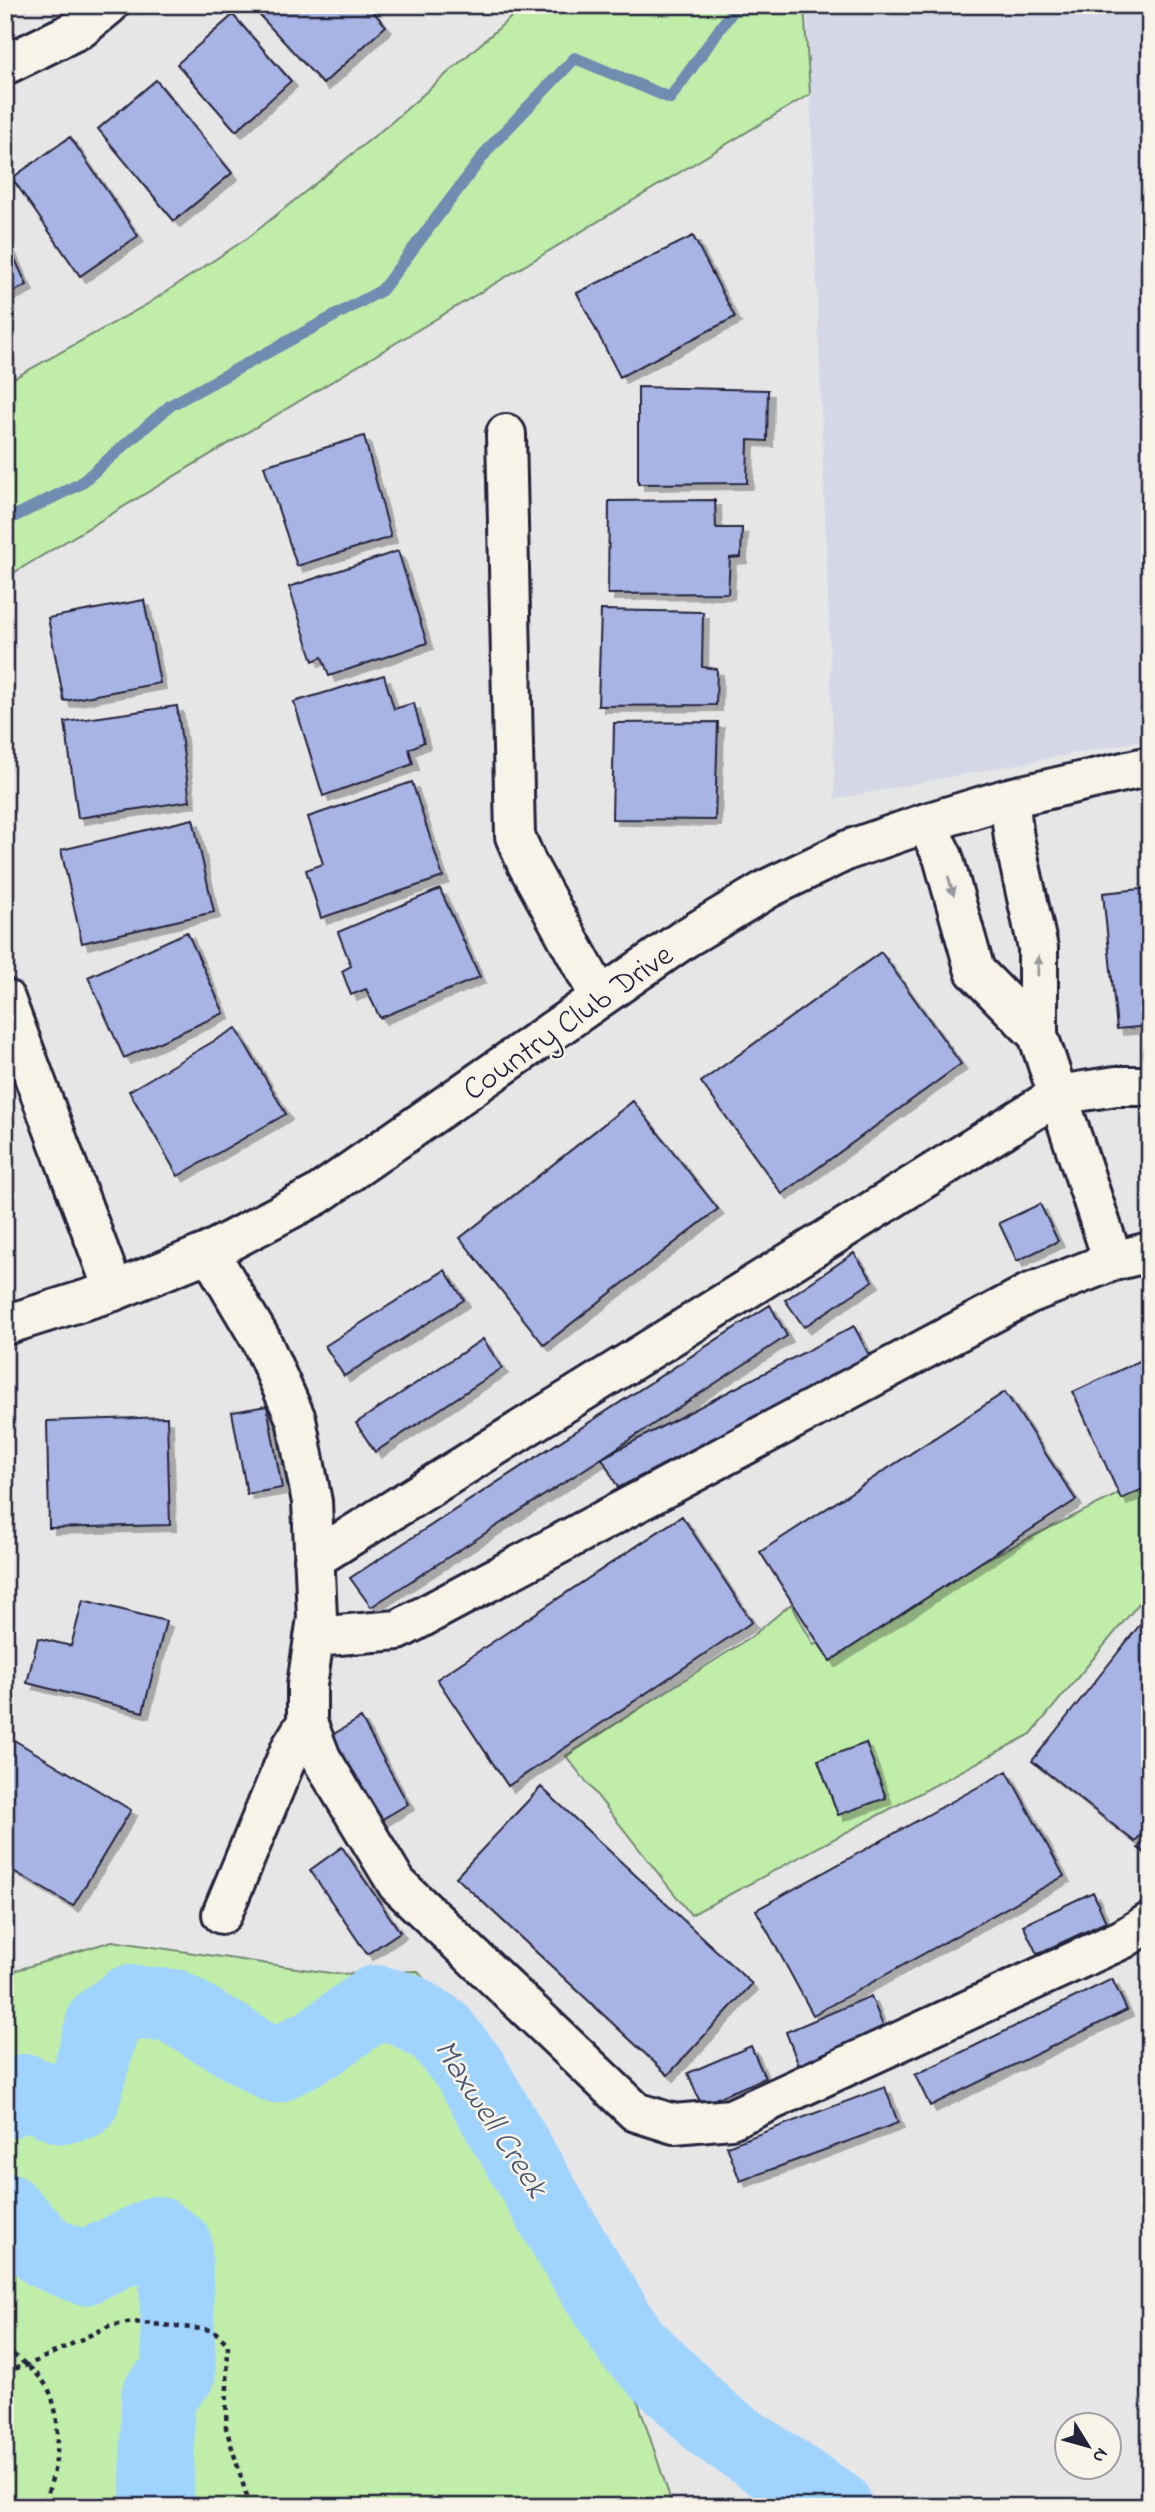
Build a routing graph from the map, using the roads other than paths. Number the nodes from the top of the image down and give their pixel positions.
1 (109, 5) edge
2 (5, 65) edge
3 (506, 434) dead end
4 (1150, 766) edge
5 (1009, 798) junction
6 (926, 823) junction
7 (600, 997) junction
8 (5, 999) edge
9 (1038, 1035) junction
10 (1150, 1086) edge
11 (1058, 1095) junction
12 (209, 1252) junction
13 (1150, 1252) edge
14 (1113, 1261) junction
15 (114, 1291) junction
16 (5, 1325) edge
17 (314, 1559) junction
18 (314, 1637) junction
19 (306, 1722) junction
20 (222, 1914) dead end
21 (1150, 1922) edge

1 - 2 street
3 - 7 street
4 - 5 street, Country Club Drive
5 - 6 street, Country Club Drive
9 -> 5 street
6 - 7 street, Country Club Drive
6 -> 9 street
7 - 12 street, Country Club Drive
8 - 15 street
9 - 11 street
10 - 11 street
11 - 14 street
11 - 17 street
12 - 15 street, Country Club Drive
12 - 17 street
13 - 14 street
14 - 18 street
15 - 16 street, Country Club Drive
17 - 18 street
18 - 19 street
19 - 20 street
19 - 21 street

